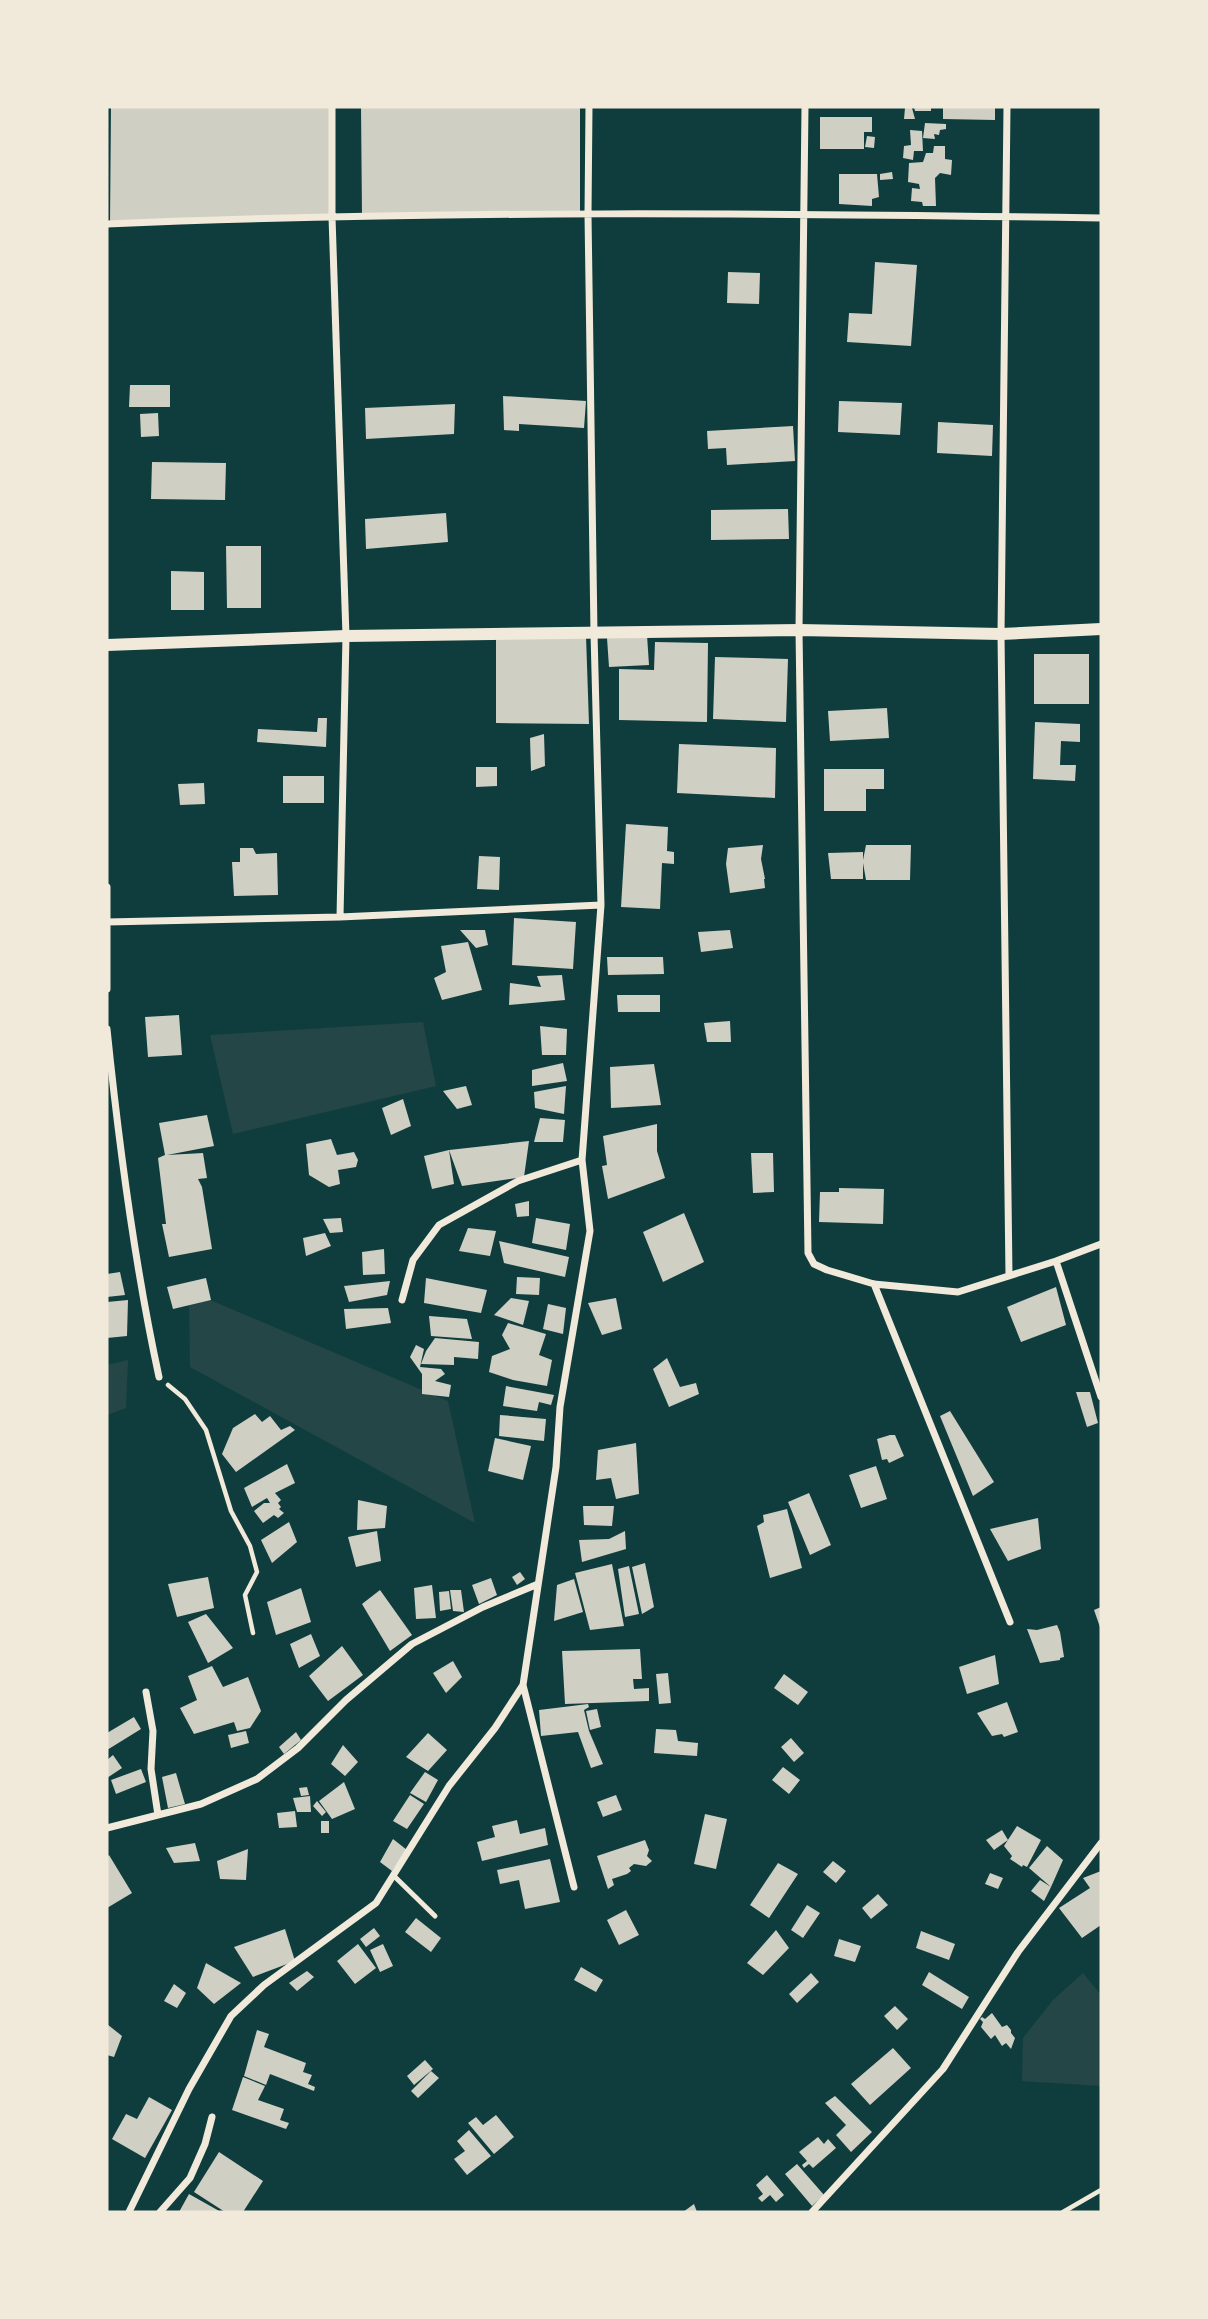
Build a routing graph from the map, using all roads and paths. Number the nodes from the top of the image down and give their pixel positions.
1 (331, 107) edge
2 (589, 107) edge
3 (804, 107) edge
4 (1007, 107) edge
5 (588, 214) junction
6 (803, 215) junction
7 (332, 217) junction
8 (1007, 217) junction
9 (1101, 218) edge
10 (107, 224) edge
11 (799, 629) junction
12 (1101, 629) edge
13 (594, 633) junction
14 (1001, 634) junction
15 (346, 636) junction
16 (107, 645) edge
17 (107, 887) edge
18 (601, 905) junction
19 (340, 917) junction
20 (107, 922) edge
21 (107, 989) edge
22 (107, 1029) edge
23 (582, 1160) junction
24 (1101, 1244) edge
25 (1056, 1261) junction
26 (1009, 1276) junction
27 (874, 1284) junction
28 (402, 1300) dead end
29 (159, 1377) joint
30 (1101, 1397) edge
31 (538, 1584) junction
32 (1010, 1622) dead end
33 (253, 1633) dead end
34 (523, 1685) junction
35 (146, 1692) dead end
36 (158, 1815) junction
37 (107, 1828) edge
38 (1101, 1843) edge
39 (394, 1876) junction
40 (574, 1887) dead end
41 (435, 1916) dead end
42 (212, 2118) dead end
43 (1101, 2190) edge
44 (129, 2212) edge
45 (160, 2212) edge
46 (812, 2212) edge
47 (1063, 2212) edge

1 - 7 street
2 - 5 street
3 - 6 street
4 - 8 street
5 - 6 street
5 - 7 street
5 - 13 street
6 - 8 street
6 - 11 street
7 - 10 street
7 - 15 street
8 - 9 street
8 - 14 street
11 - 13 street
11 - 14 street
11 - 27 street
12 - 14 street
13 - 15 street
13 - 18 street
14 - 26 street
15 - 16 street
15 - 19 street
17 - 20 street
18 - 19 street
18 - 23 street
19 - 20 street
20 - 21 street
22 - 29 street
23 - 28 street
23 - 31 street
24 - 25 street
25 - 26 street
25 - 30 street
26 - 27 street
27 - 32 street
29 - 33 path
31 - 34 street
31 - 36 street
34 - 39 street
34 - 40 street
35 - 36 street
36 - 37 street
38 - 46 street
39 - 41 lane
39 - 44 street
42 - 45 street
43 - 47 path

